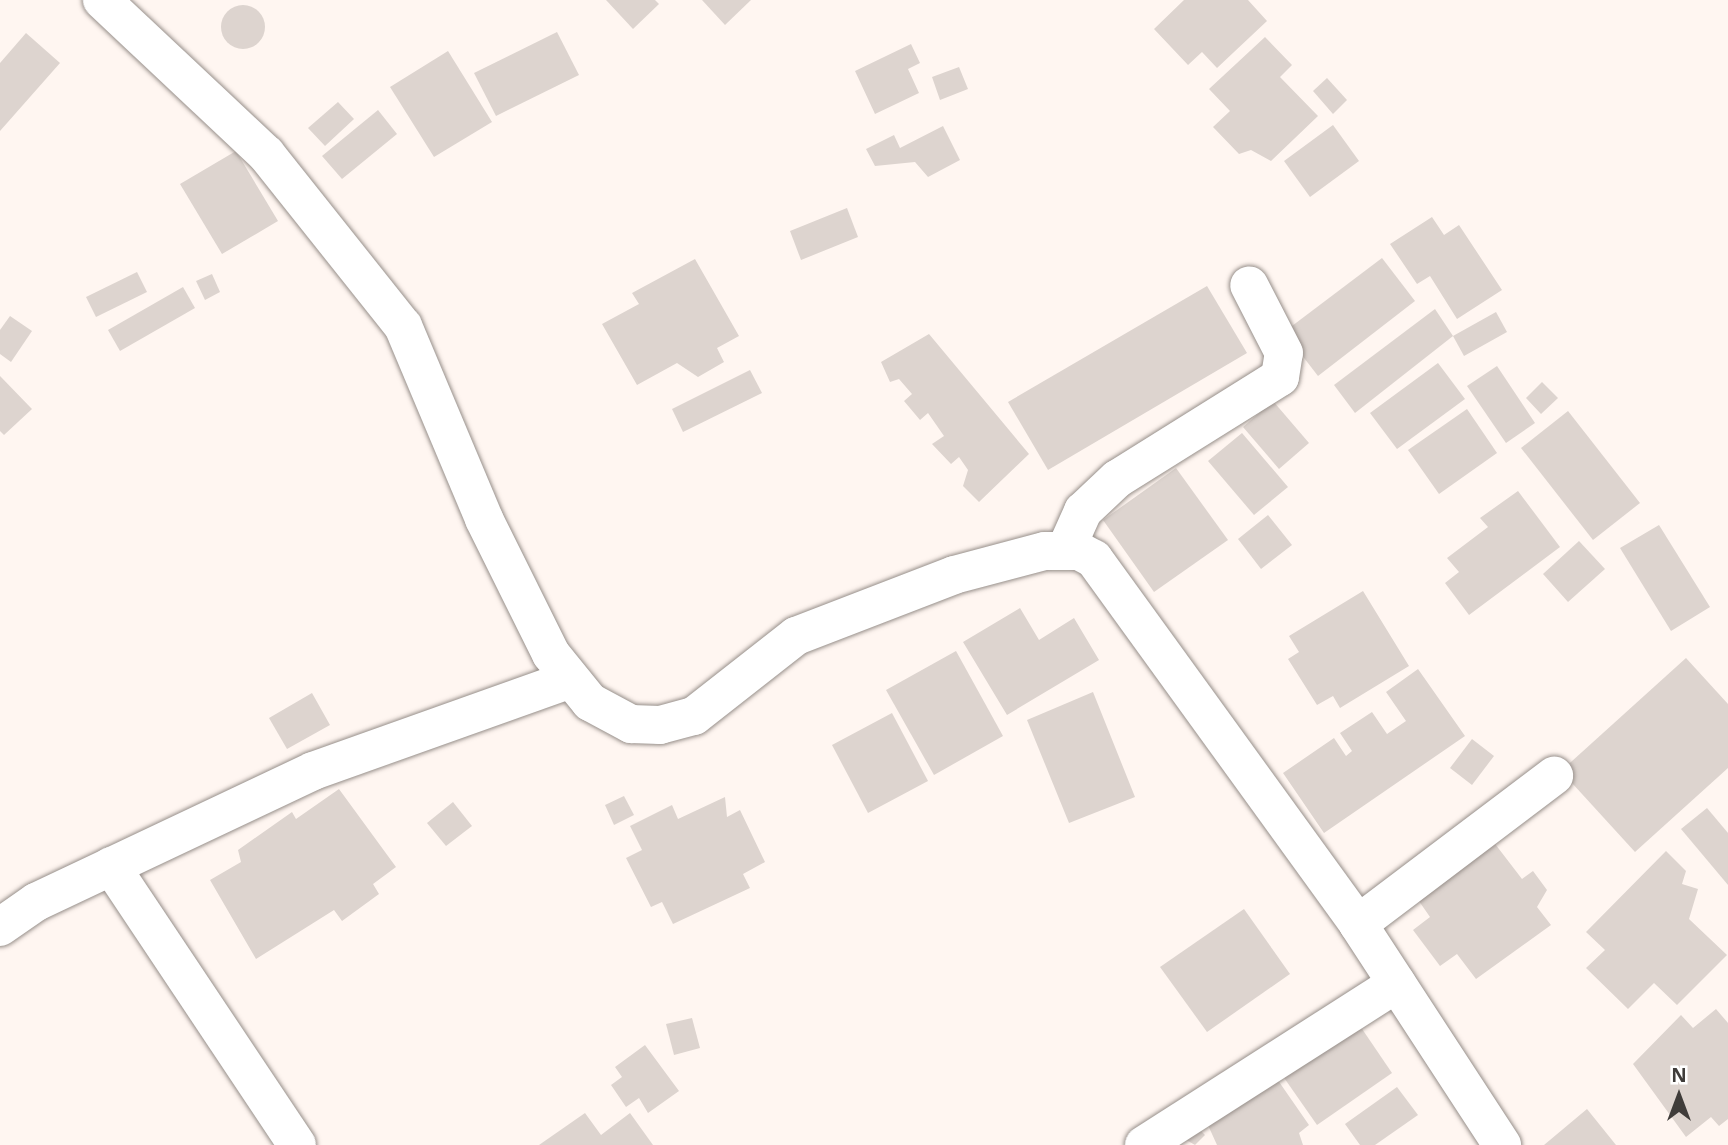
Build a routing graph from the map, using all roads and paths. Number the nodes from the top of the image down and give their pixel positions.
1 (102, 0) edge
2 (1249, 285) dead end
3 (1066, 549) junction
4 (568, 680) junction
5 (1554, 776) dead end
6 (111, 866) junction
7 (1358, 924) junction
8 (0, 927) edge
9 (1396, 984) junction
10 (297, 1145) edge
11 (1144, 1145) edge
12 (1502, 1145) edge

1 - 4 street
2 - 3 street
3 - 4 street
3 - 7 street
4 - 6 street
5 - 7 street
6 - 8 street
6 - 10 street
7 - 9 street
9 - 11 street
9 - 12 street

